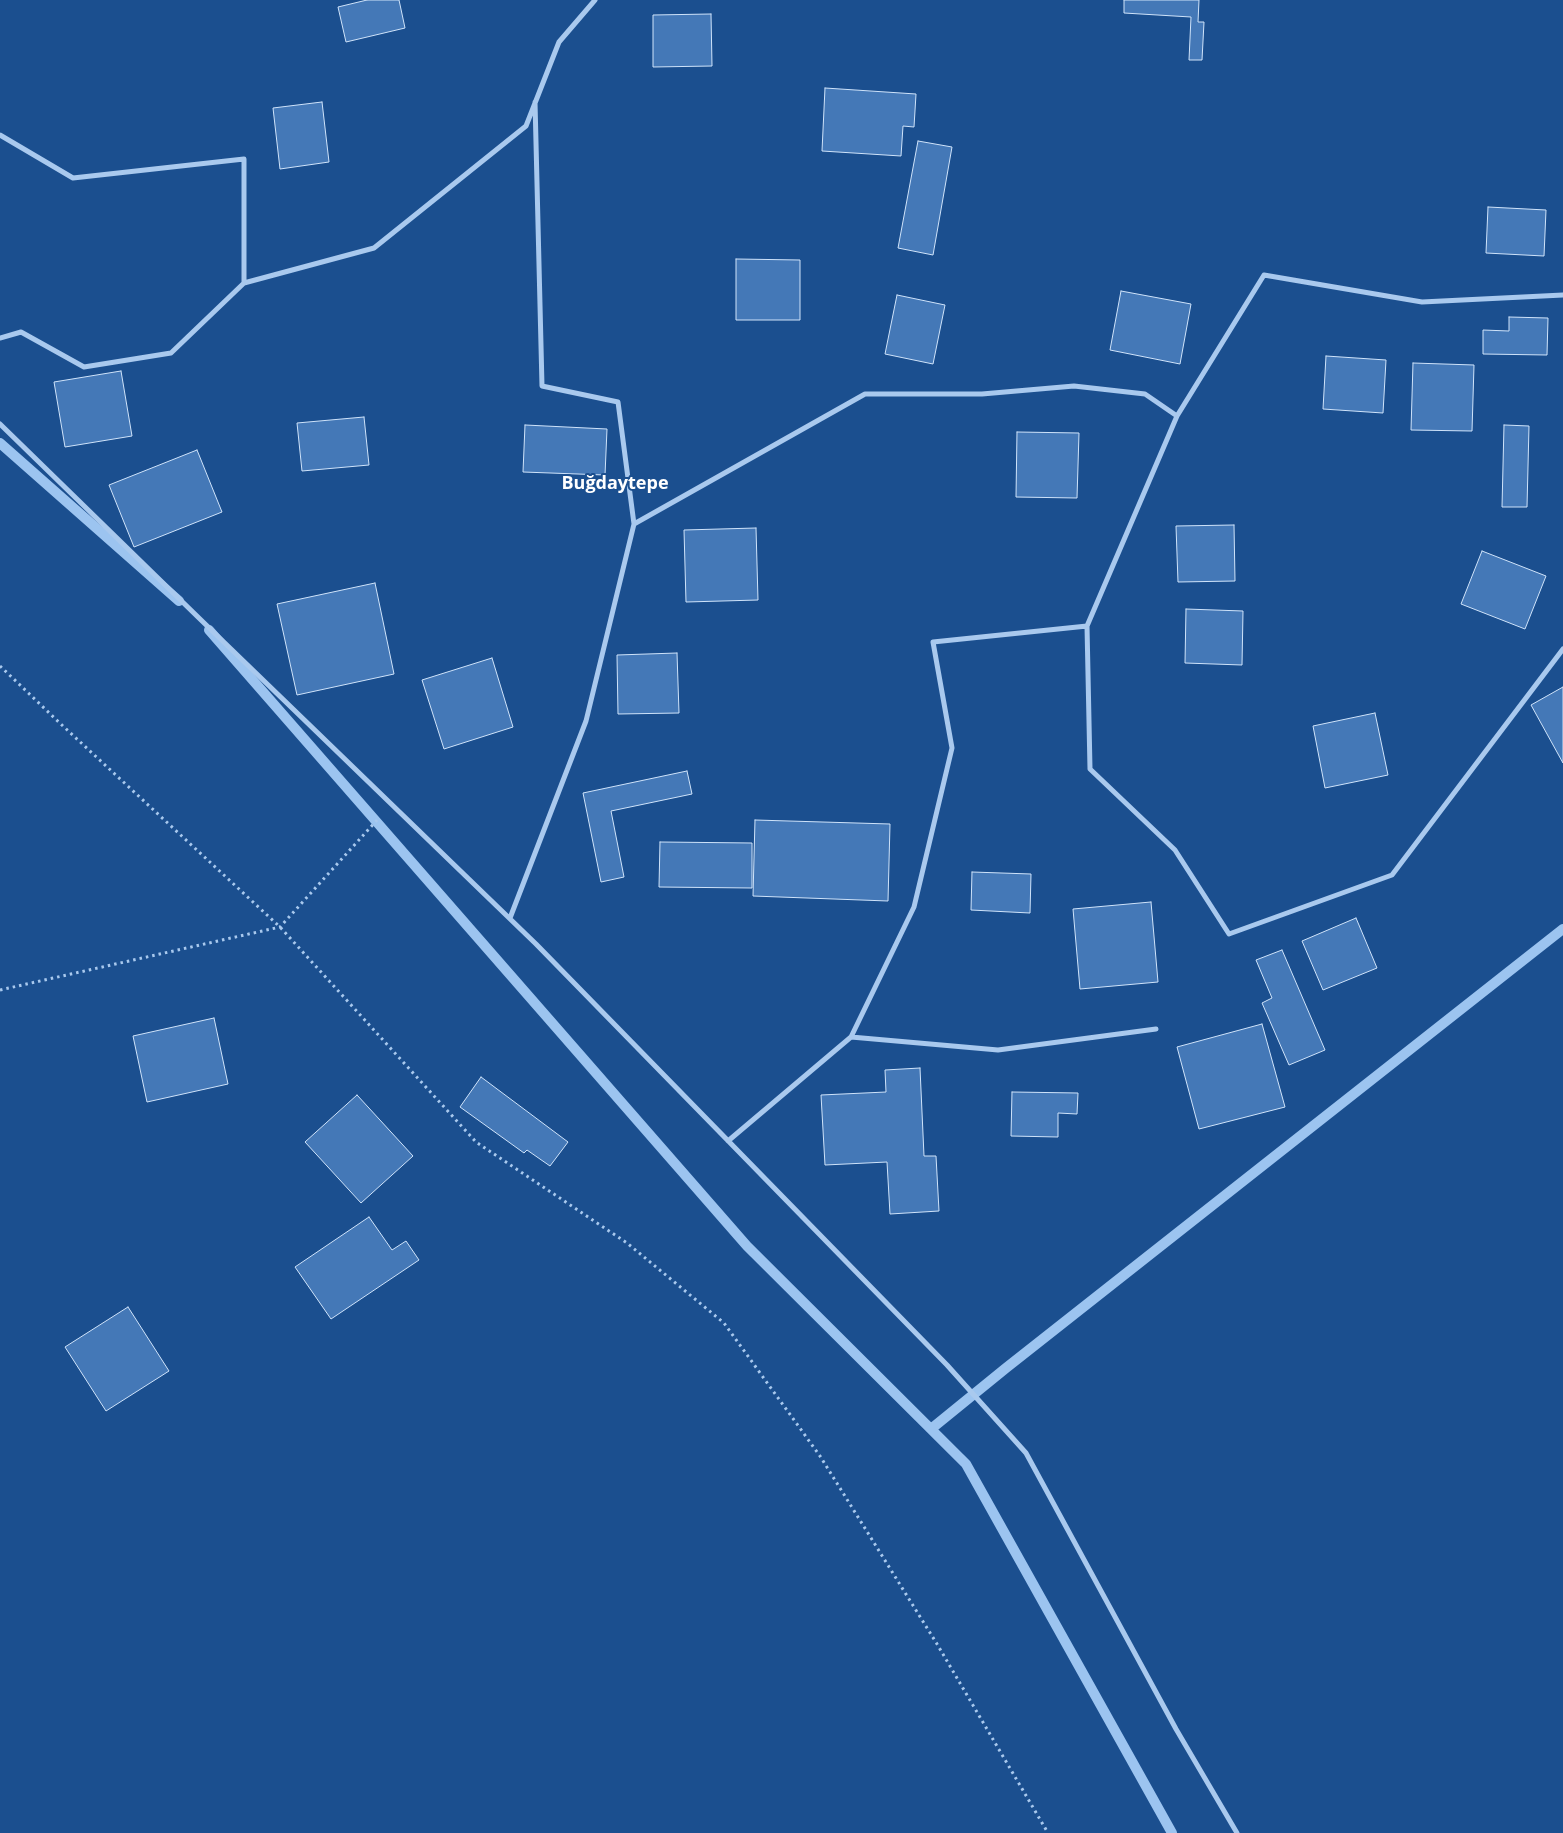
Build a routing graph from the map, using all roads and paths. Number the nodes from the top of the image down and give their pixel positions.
1 (595, 0) edge
2 (536, 102) junction
3 (0, 135) edge
4 (244, 283) junction
5 (1563, 295) edge
6 (0, 338) edge
7 (1177, 416) junction
8 (0, 424) edge
9 (634, 524) junction
10 (1087, 626) junction
11 (1563, 649) edge
12 (0, 666) edge
13 (392, 804) junction
14 (510, 918) junction
15 (280, 927) junction
16 (0, 990) edge
17 (1156, 1028) dead end
18 (852, 1037) junction
19 (728, 1140) junction
20 (1048, 1833) edge
21 (1237, 1833) edge

1 - 2 street
2 - 4 street
2 - 9 street
3 - 4 street
4 - 6 street
5 - 7 street
7 - 9 street
7 - 10 street
8 - 13 street
9 - 14 street
10 - 11 street
10 - 18 street
12 - 15 path
13 - 14 street
13 - 15 path
14 - 19 street
15 - 16 path
15 - 20 path
17 - 18 street
18 - 19 street
19 - 21 street

